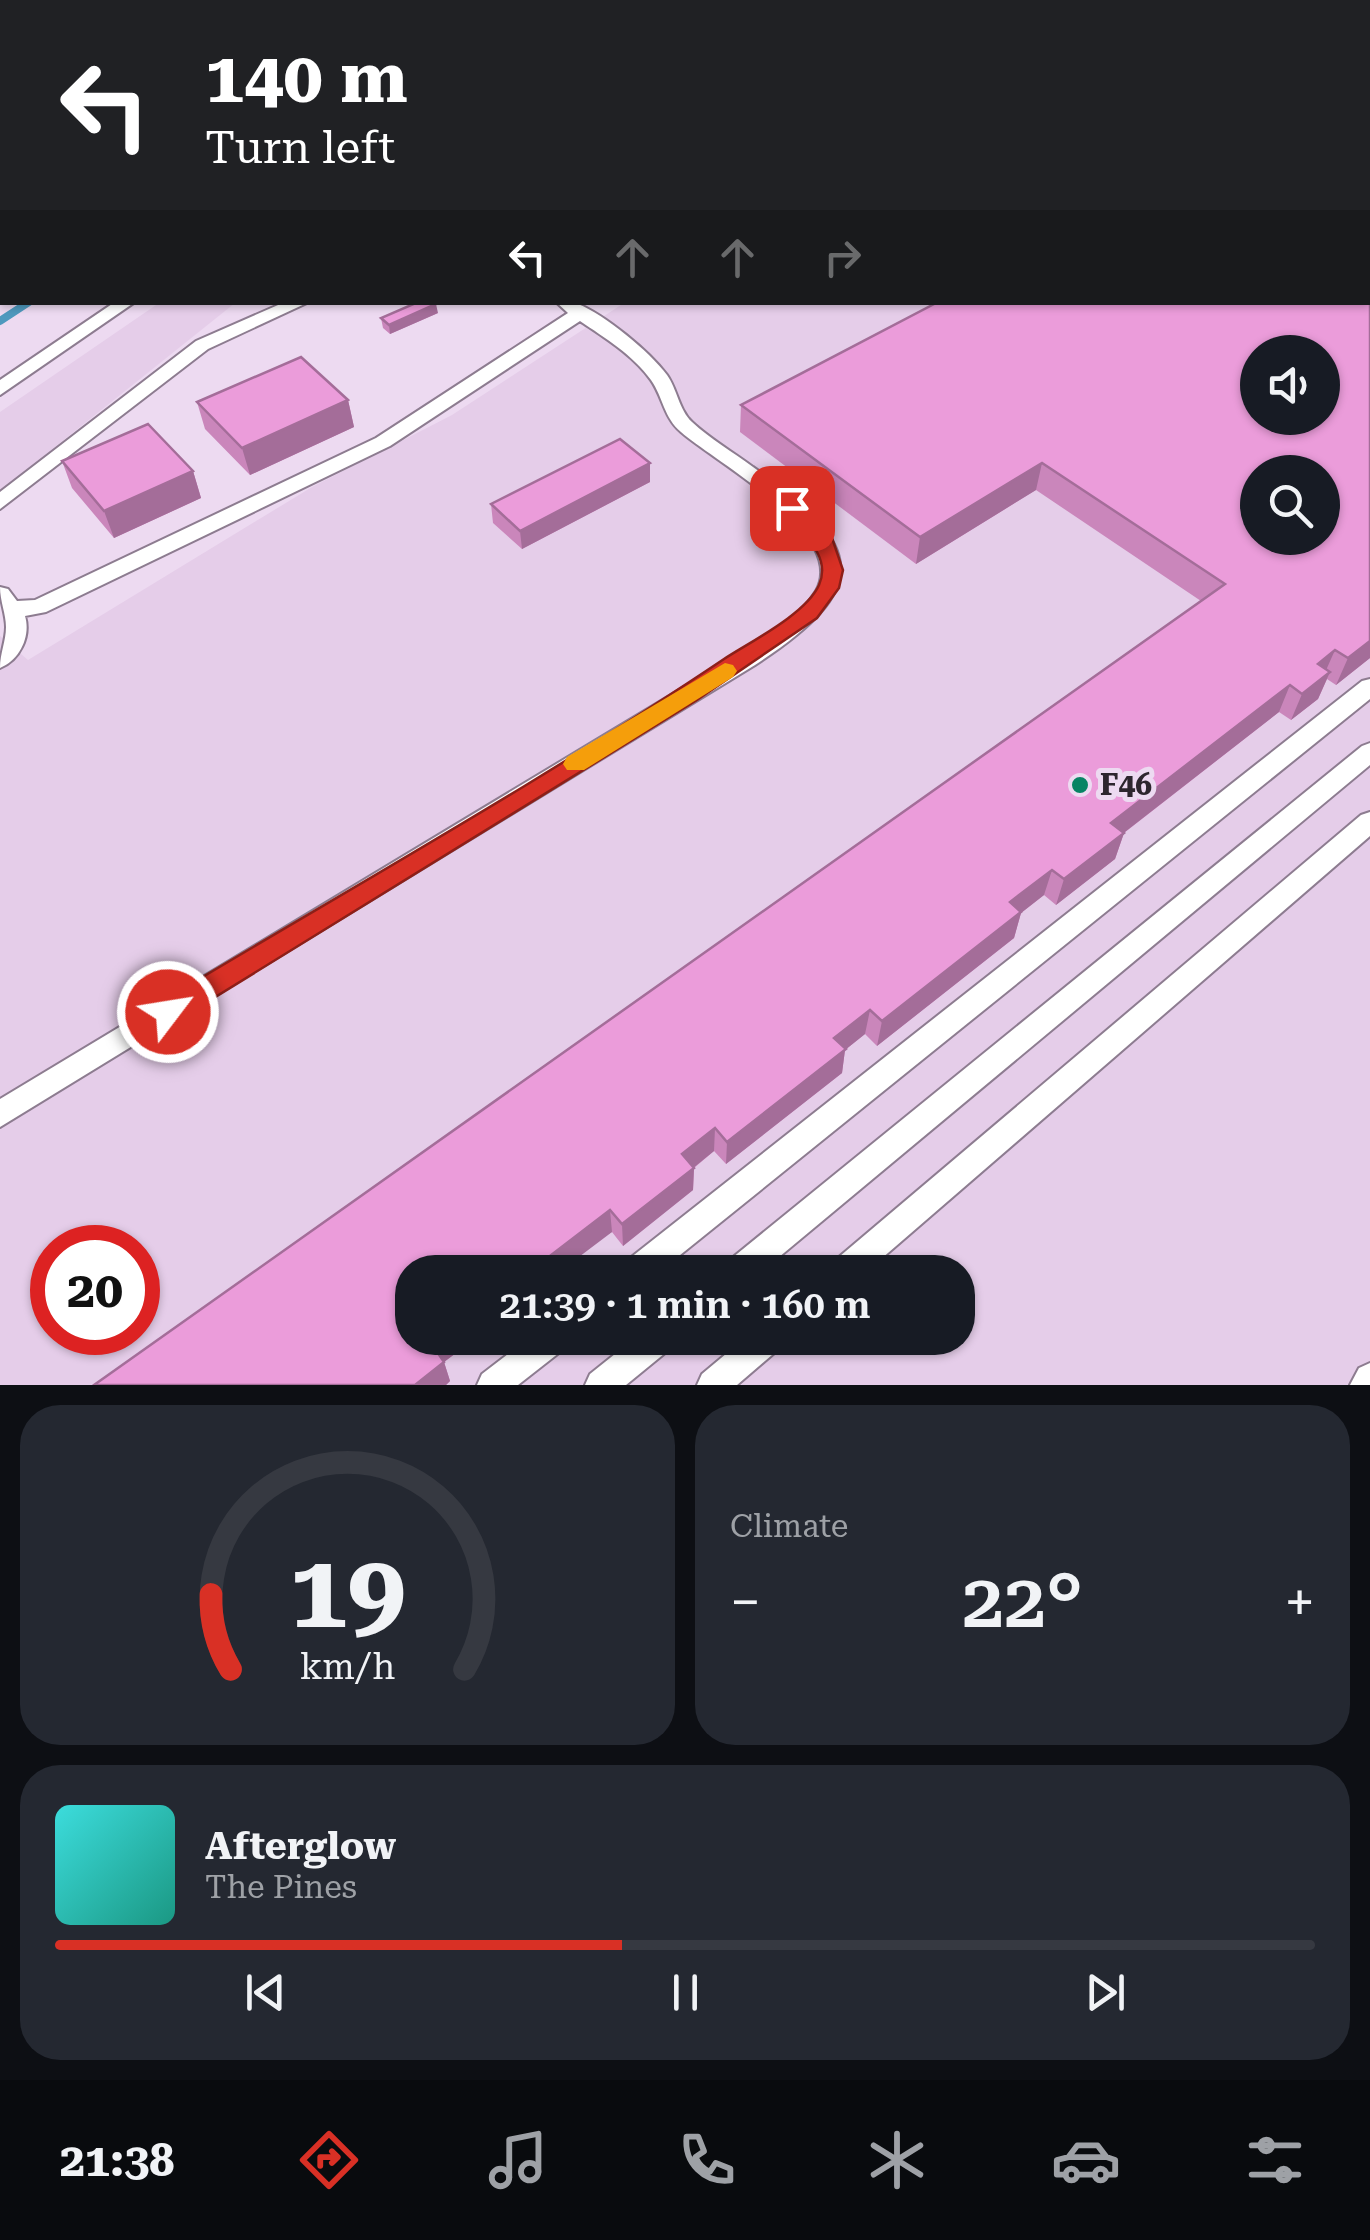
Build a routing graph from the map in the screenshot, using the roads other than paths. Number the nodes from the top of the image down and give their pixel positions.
1 (122, 305) edge
2 (294, 305) edge
3 (572, 308) edge
4 (0, 389) edge
5 (0, 502) edge
6 (7, 611) edge
7 (0, 660) edge
8 (1370, 687) edge
9 (1370, 752) edge
10 (1370, 822) edge
11 (0, 1114) edge
12 (657, 1255) edge
13 (759, 1255) edge
14 (864, 1255) edge
15 (531, 1355) edge
16 (638, 1355) edge
17 (748, 1355) edge
18 (492, 1385) edge
19 (602, 1385) edge
20 (713, 1385) edge

1 - 4 lane
2 - 5 lane
3 - 6 lane
3 - 11 lane
6 - 7 lane
8 - 12 lane
9 - 13 lane
10 - 14 lane
15 - 18 lane
16 - 19 lane
17 - 20 lane

